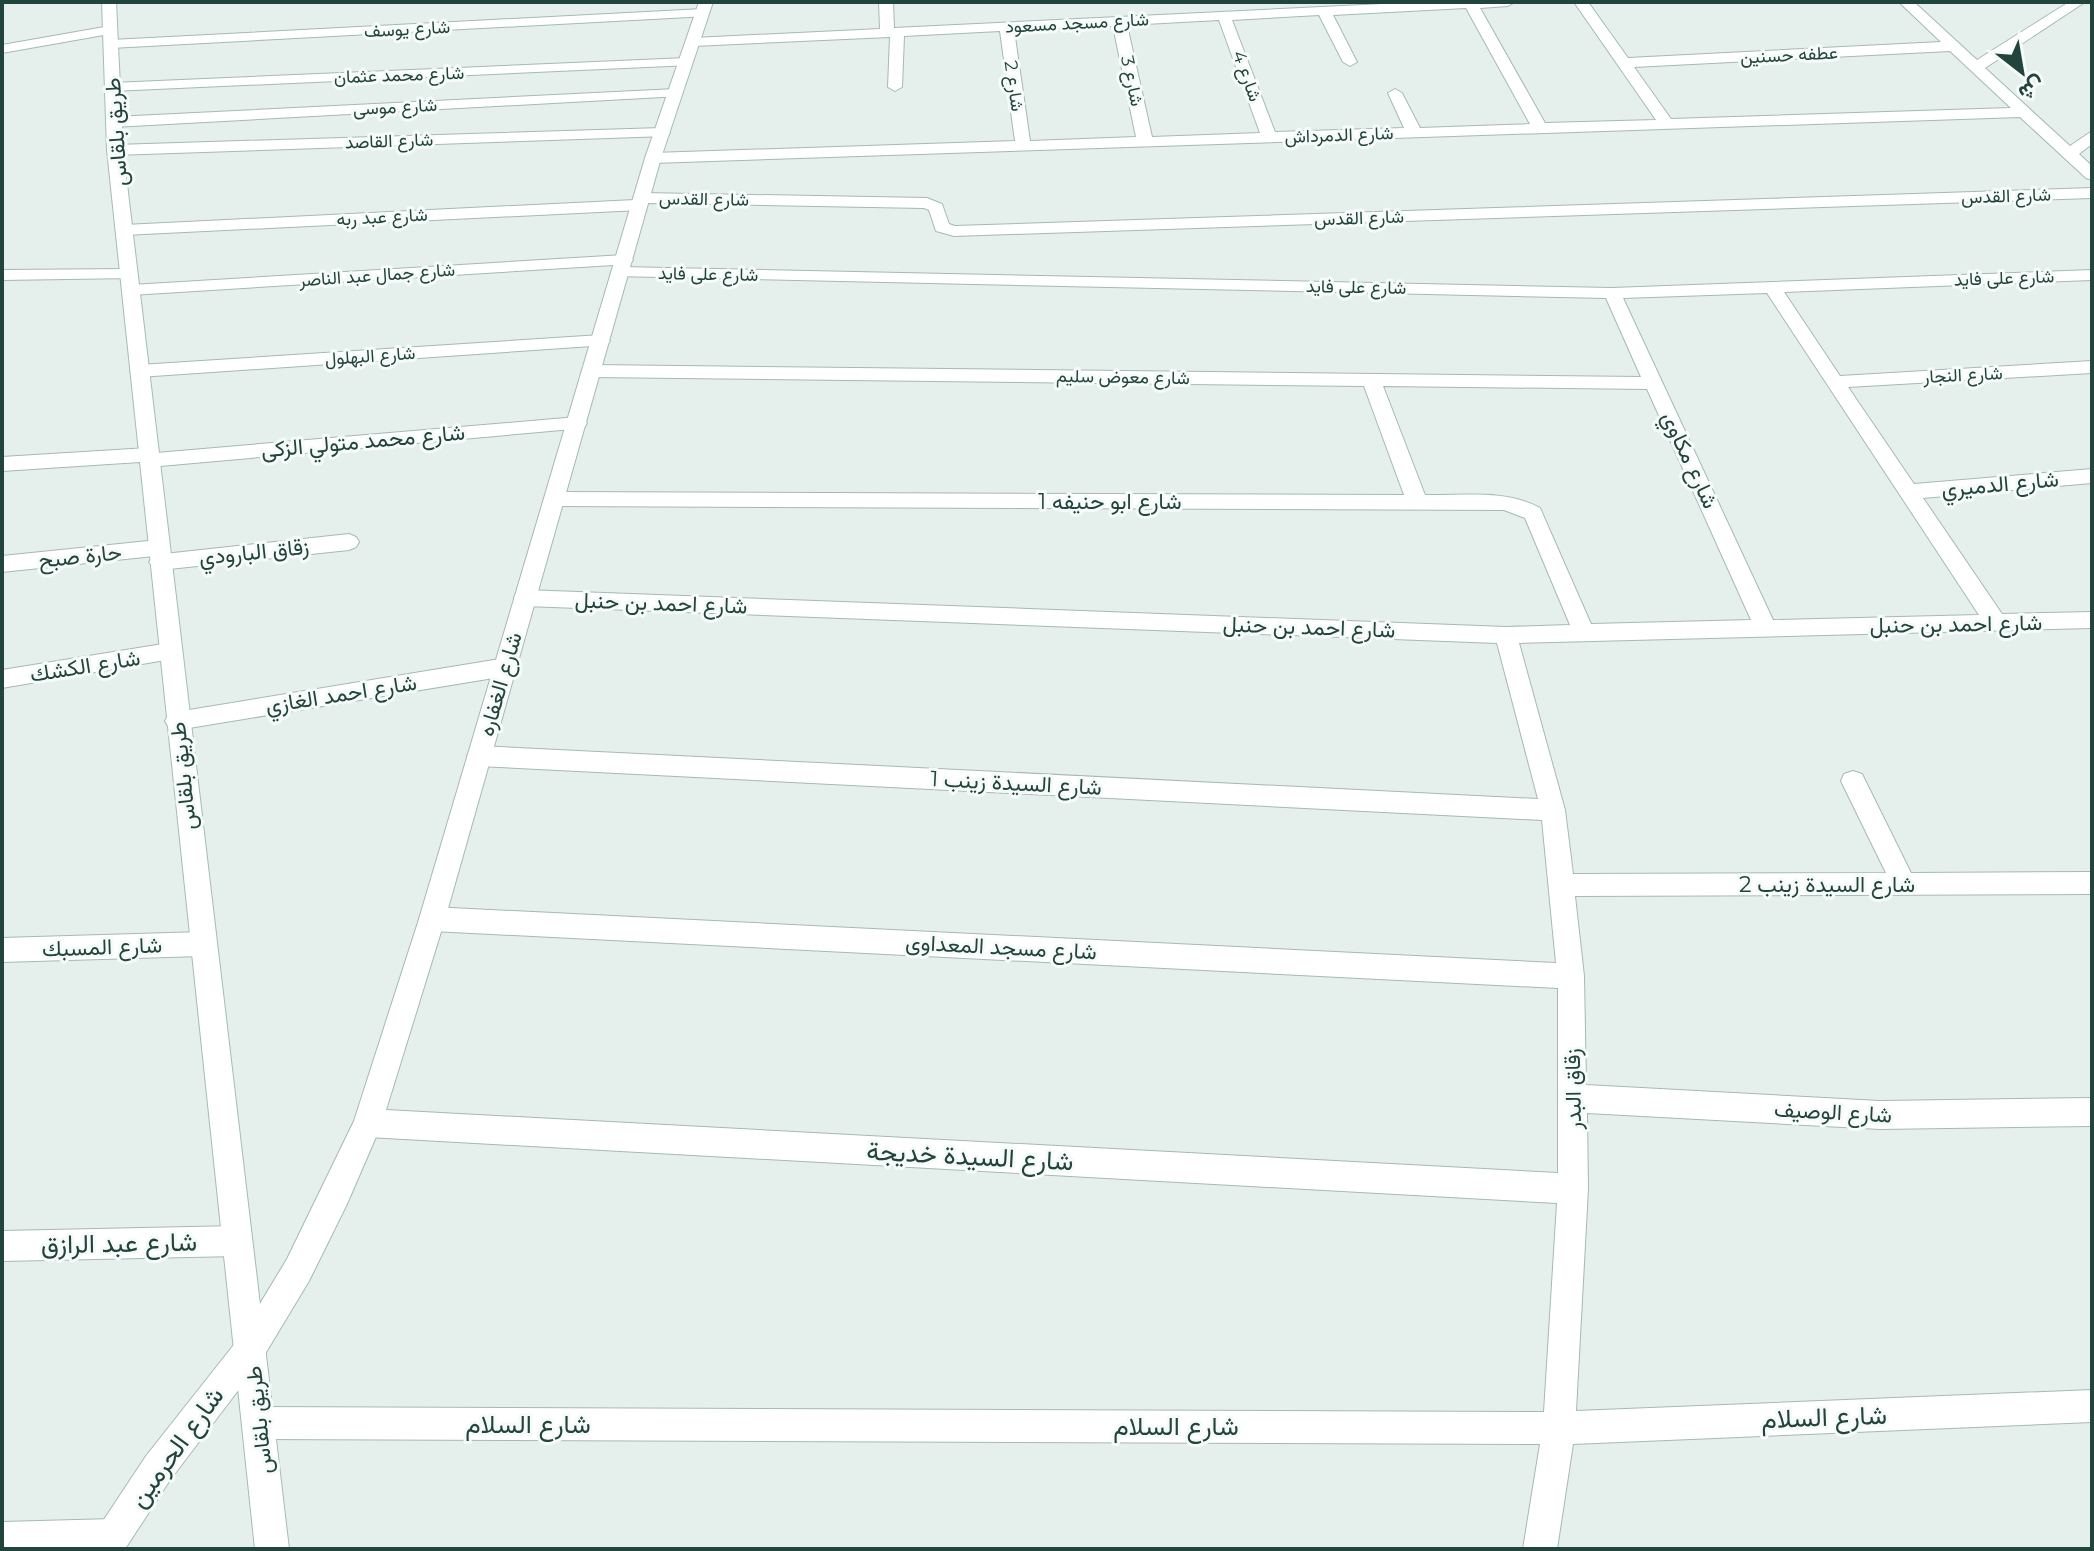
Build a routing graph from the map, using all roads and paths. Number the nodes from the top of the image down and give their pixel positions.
1 (109, 2) edge
2 (886, 2) edge
3 (1508, 2) edge
4 (1581, 2) edge
5 (1906, 2) edge
6 (2078, 2) edge
7 (1471, 4) edge
8 (705, 8) edge
9 (1324, 11) junction
10 (1224, 16) junction
11 (1119, 21) junction
12 (1006, 27) junction
13 (892, 32) junction
14 (110, 37) junction
15 (1954, 46) junction
16 (2, 49) edge
17 (690, 52) junction
18 (1350, 62) dead end
19 (1624, 63) junction
20 (1976, 67) junction
21 (112, 87) junction
22 (895, 87) dead end
23 (676, 93) junction
24 (1395, 93) dead end
25 (2024, 112) junction
26 (114, 122) junction
27 (1667, 124) junction
28 (1540, 128) junction
29 (1414, 132) junction
30 (662, 133) junction
31 (2092, 136) edge
32 (1269, 137) junction
33 (1145, 141) junction
34 (1023, 145) junction
35 (115, 150) junction
36 (2070, 154) junction
37 (653, 158) junction
38 (2092, 175) edge
39 (2092, 193) edge
40 (641, 202) junction
41 (124, 230) junction
42 (622, 266) junction
43 (2, 275) edge
44 (2092, 275) edge
45 (130, 282) junction
46 (1771, 286) junction
47 (1612, 293) junction
48 (601, 341) junction
49 (2092, 367) edge
50 (139, 371) junction
51 (592, 371) junction
52 (1371, 379) junction
53 (1835, 382) junction
54 (1654, 383) junction
55 (577, 423) junction
56 (149, 458) junction
57 (2, 464) edge
58 (2092, 476) edge
59 (1908, 492) junction
60 (554, 499) junction
61 (1417, 502) junction
62 (349, 542) dead end
63 (159, 555) junction
64 (2, 564) edge
65 (525, 598) junction
66 (2092, 620) edge
67 (1996, 623) junction
68 (1766, 628) junction
69 (1584, 633) junction
70 (1506, 635) junction
71 (169, 652) junction
72 (506, 667) junction
73 (2, 679) edge
74 (177, 721) junction
75 (479, 756) junction
76 (1853, 781) dead end
77 (1553, 810) junction
78 (2092, 883) edge
79 (1904, 884) junction
80 (1563, 885) junction
81 (432, 919) junction
82 (202, 944) junction
83 (2, 950) edge
84 (1571, 976) junction
85 (1574, 1098) junction
86 (2092, 1112) edge
87 (368, 1123) junction
88 (1573, 1189) junction
89 (237, 1241) junction
90 (2, 1246) edge
91 (251, 1348) junction
92 (2092, 1406) edge
93 (260, 1423) junction
94 (1559, 1428) junction
95 (2, 1539) edge
96 (111, 1543) edge
97 (272, 1549) edge
98 (1540, 1549) edge

1 - 14 street, طريق بلقاس
2 - 13 street
3 - 7 street, شارع مسجد مسعود
4 - 19 street
5 - 15 street
6 - 20 street
7 - 9 street, شارع مسجد مسعود
7 - 28 street
8 - 14 street, شارع يوسف
8 - 17 street, شارع الغفاره
9 - 10 street, شارع مسجد مسعود
9 - 18 street
10 - 11 street, شارع مسجد مسعود
10 - 32 street, شارع 4
11 - 12 street, شارع مسجد مسعود
11 - 33 street, شارع 3
12 - 13 street, شارع مسجد مسعود
12 - 34 street, شارع 2
13 - 17 street, شارع مسجد مسعود
13 - 22 street
14 - 16 street, شارع يوسف
14 - 21 street, طريق بلقاس
15 - 19 street, عطفه حسنين
15 - 20 street
17 - 21 street, شارع محمد عثمان
17 - 23 street, شارع الغفاره
19 - 27 street
20 - 25 street
21 - 26 street, طريق بلقاس
23 - 26 street, شارع موسى
23 - 30 street, شارع الغفاره
24 - 29 street
25 - 27 street, شارع الدمرداش
25 - 36 street
26 - 35 street, طريق بلقاس
27 - 28 street, شارع الدمرداش
28 - 29 street, شارع الدمرداش
29 - 32 street, شارع الدمرداش
30 - 35 street, شارع القاصد
30 - 37 street, شارع الغفاره
31 - 36 street
32 - 33 street, شارع الدمرداش
33 - 34 street, شارع الدمرداش
34 - 37 street, شارع الدمرداش
35 - 41 street, طريق بلقاس
36 - 38 street
37 - 40 street, شارع الغفاره
39 - 40 street, شارع القدس
40 - 41 street, شارع عبد ربه
40 - 42 street, شارع الغفاره
41 - 45 street, طريق بلقاس
42 - 45 street, شارع جمال عبد الناصر
42 - 47 street, شارع على فايد
42 - 48 street, شارع الغفاره
43 - 45 street, شارع جمال عبد الناصر
44 - 46 street, شارع على فايد
45 - 50 street, طريق بلقاس
46 - 47 street, شارع على فايد
46 - 53 street
47 - 54 street, شارع مكاوي
48 - 50 street, شارع البهلول
48 - 51 street, شارع الغفاره
49 - 53 street, شارع النجار
50 - 56 street, طريق بلقاس
51 - 52 street, شارع معوض سليم
51 - 55 street, شارع الغفاره
52 - 54 street, شارع معوض سليم
52 - 61 street
53 - 59 street
54 - 68 street, شارع مكاوي
55 - 56 street, شارع محمد متولي الزكى
55 - 60 street, شارع الغفاره
56 - 57 street, شارع محمد متولي الزكى
56 - 63 street, طريق بلقاس
58 - 59 street, شارع الدميري
59 - 67 street
60 - 61 street, شارع ابو حنيفه 1
60 - 65 street, شارع الغفاره
61 - 69 street, شارع ابو حنيفه 1
62 - 63 street, زقاق البارودي
63 - 64 street, حارة صبح
63 - 71 street, طريق بلقاس
65 - 70 street, شارع احمد بن حنبل
65 - 72 street, شارع الغفاره
66 - 67 street, شارع احمد بن حنبل
67 - 68 street, شارع احمد بن حنبل
68 - 69 street, شارع احمد بن حنبل
69 - 70 street, شارع احمد بن حنبل
70 - 77 street, زقاق البدر
71 - 73 street, شارع الكشك
71 - 74 street, طريق بلقاس
72 - 74 street, شارع احمد الغازي
72 - 75 street, شارع الغفاره
74 - 82 street, طريق بلقاس
75 - 77 street, شارع السيدة زينب 1
75 - 81 street, شارع الغفاره
76 - 79 street
77 - 80 street, زقاق البدر
78 - 79 street, شارع السيدة زينب 2
79 - 80 street, شارع السيدة زينب 2
80 - 84 street, زقاق البدر
81 - 84 street, شارع مسجد المعداوى
81 - 87 street, شارع الغفاره
82 - 83 street, شارع المسبك
82 - 89 street, طريق بلقاس
84 - 85 street, زقاق البدر
85 - 86 street, شارع الوصيف
85 - 88 street, زقاق البدر
87 - 88 street, شارع السيدة خديجة
87 - 91 street, شارع الغفاره
88 - 94 street, زقاق البدر
89 - 90 street, شارع عبد الرازق
89 - 91 street, طريق بلقاس
91 - 93 street, طريق بلقاس
91 - 96 street, شارع الحرمين
92 - 94 street, شارع السلام
93 - 94 street, شارع السلام
93 - 97 street, طريق بلقاس
94 - 98 street, زقاق البدر
95 - 96 street

